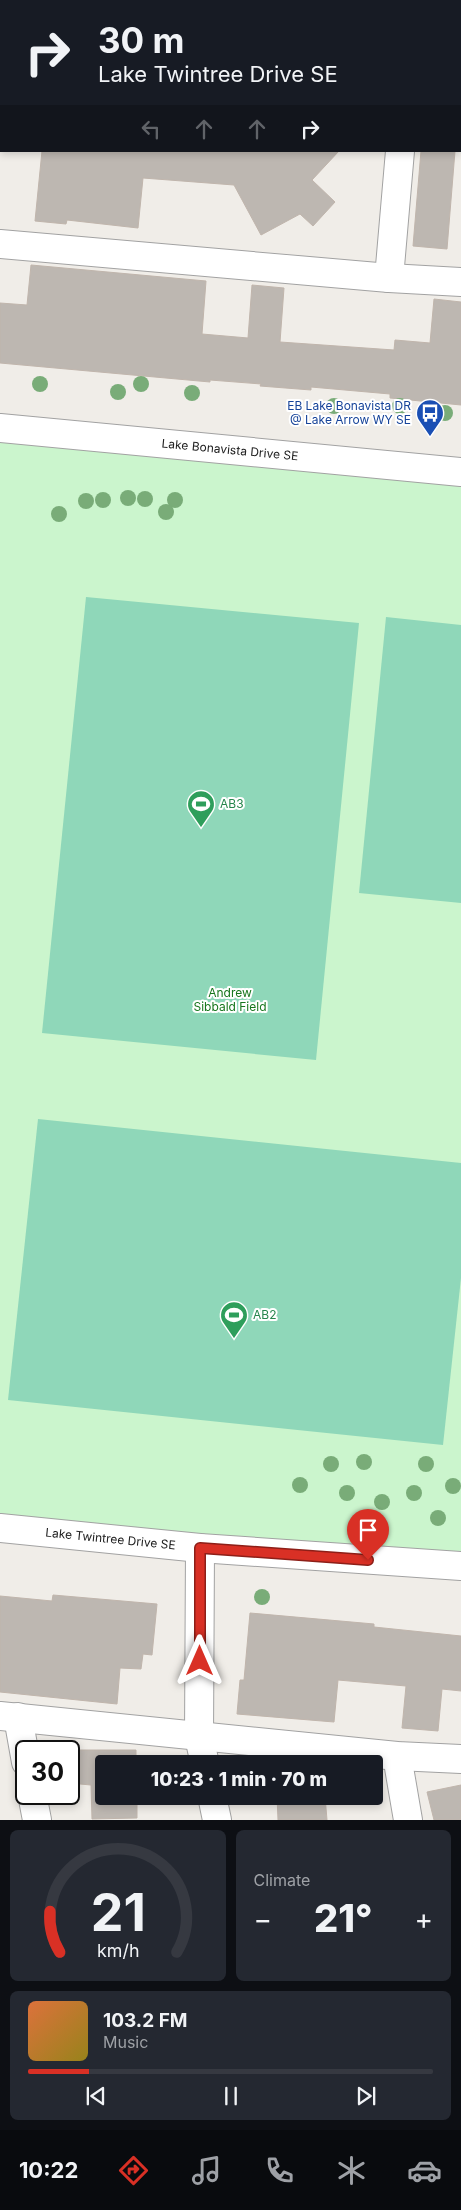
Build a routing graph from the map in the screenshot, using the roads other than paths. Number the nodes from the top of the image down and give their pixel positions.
1 (400, 152) edge
2 (0, 244) edge
3 (389, 278) junction
4 (461, 282) edge
5 (0, 428) edge
6 (461, 472) edge
7 (0, 1528) edge
8 (200, 1548) junction
9 (461, 1566) edge
10 (9, 1717) edge
11 (199, 1737) junction
12 (18, 1740) edge
13 (203, 1755) edge
14 (397, 1756) junction
15 (461, 1759) edge
16 (35, 1805) edge
17 (214, 1805) edge
18 (38, 1820) edge
19 (217, 1820) edge
20 (408, 1820) edge

1 - 3 street
2 - 3 street
3 - 4 street
5 - 6 street, Lake Bonavista Drive SE
7 - 8 street, Lake Twintree Drive SE
8 - 9 street, Lake Twintree Drive SE
8 - 11 street
10 - 11 street
10 - 12 street
11 - 13 street
11 - 14 street
14 - 15 street
14 - 20 street
16 - 18 street
17 - 19 street

